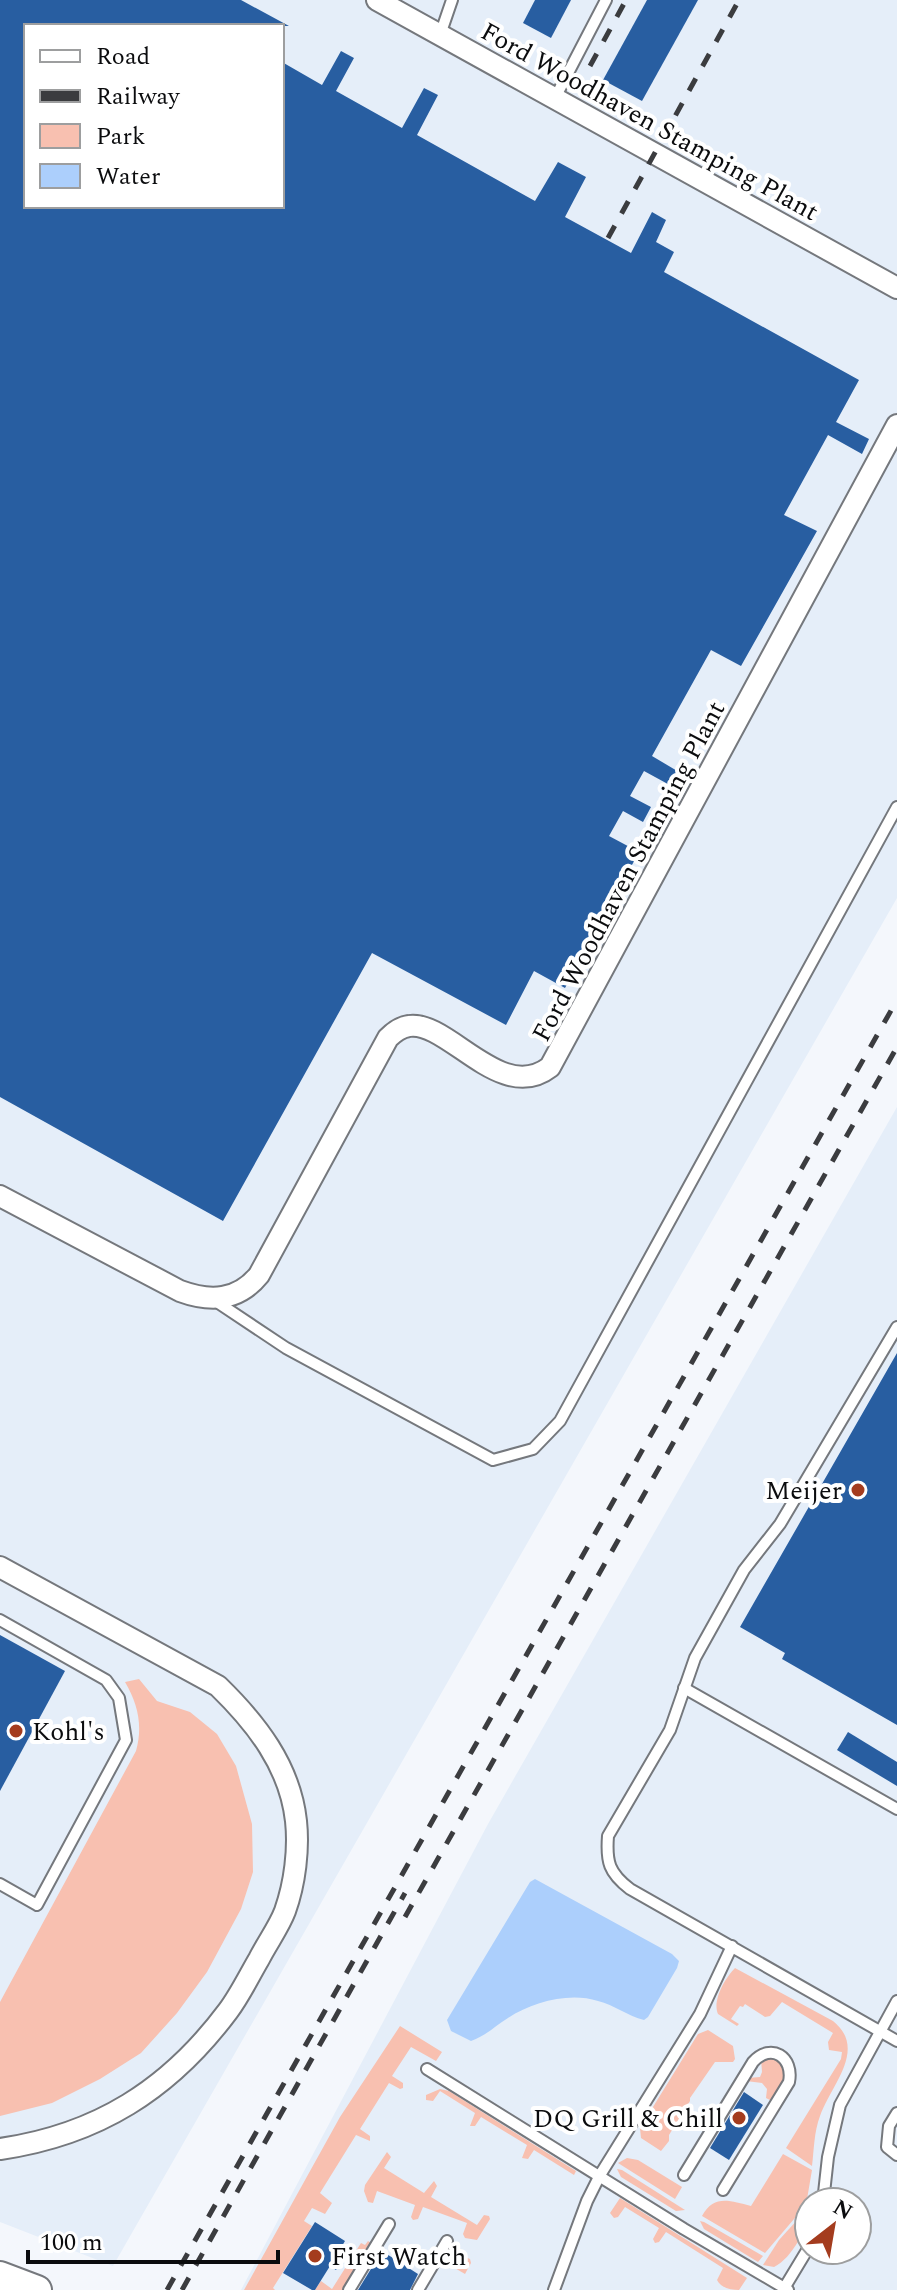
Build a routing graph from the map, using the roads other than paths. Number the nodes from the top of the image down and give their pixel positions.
1 (377, 0) edge
2 (452, 0) edge
3 (606, 0) edge
4 (440, 35) junction
5 (555, 98) junction
6 (897, 288) edge
7 (897, 425) edge
8 (897, 807) edge
9 (0, 1196) edge
10 (210, 1298) junction
11 (897, 1327) edge
12 (0, 1567) edge
13 (0, 1620) edge
14 (684, 1688) junction
15 (897, 1809) edge
16 (0, 1884) edge
17 (732, 1946) junction
18 (897, 2001) edge
19 (881, 2030) junction
20 (897, 2041) edge
21 (427, 2069) dead end
22 (897, 2113) edge
23 (0, 2149) edge
24 (897, 2155) edge
25 (600, 2175) junction
26 (684, 2175) dead end
27 (825, 2186) edge
28 (723, 2190) dead end
29 (389, 2224) dead end
30 (447, 2241) dead end
31 (798, 2266) edge
32 (0, 2276) edge
33 (785, 2289) edge
34 (37, 2290) edge
35 (349, 2290) edge
36 (418, 2290) edge
37 (554, 2290) edge

1 - 4 street, Ford Woodhaven Stamping Plant
2 - 4 lane
3 - 5 lane
4 - 5 street, Ford Woodhaven Stamping Plant
5 - 6 street, Ford Woodhaven Stamping Plant
7 - 10 street, Ford Woodhaven Stamping Plant
8 - 10 lane
9 - 10 street
11 - 14 lane
12 - 23 street
13 - 16 lane
14 - 15 lane
14 - 17 lane
17 - 19 lane
17 - 25 lane
18 - 19 lane
19 - 20 lane
19 - 27 lane
21 - 25 lane
22 - 24 lane
25 - 33 lane
25 - 37 lane
26 - 28 lane
29 - 35 lane
30 - 36 lane
31 - 33 lane
32 - 34 main road

